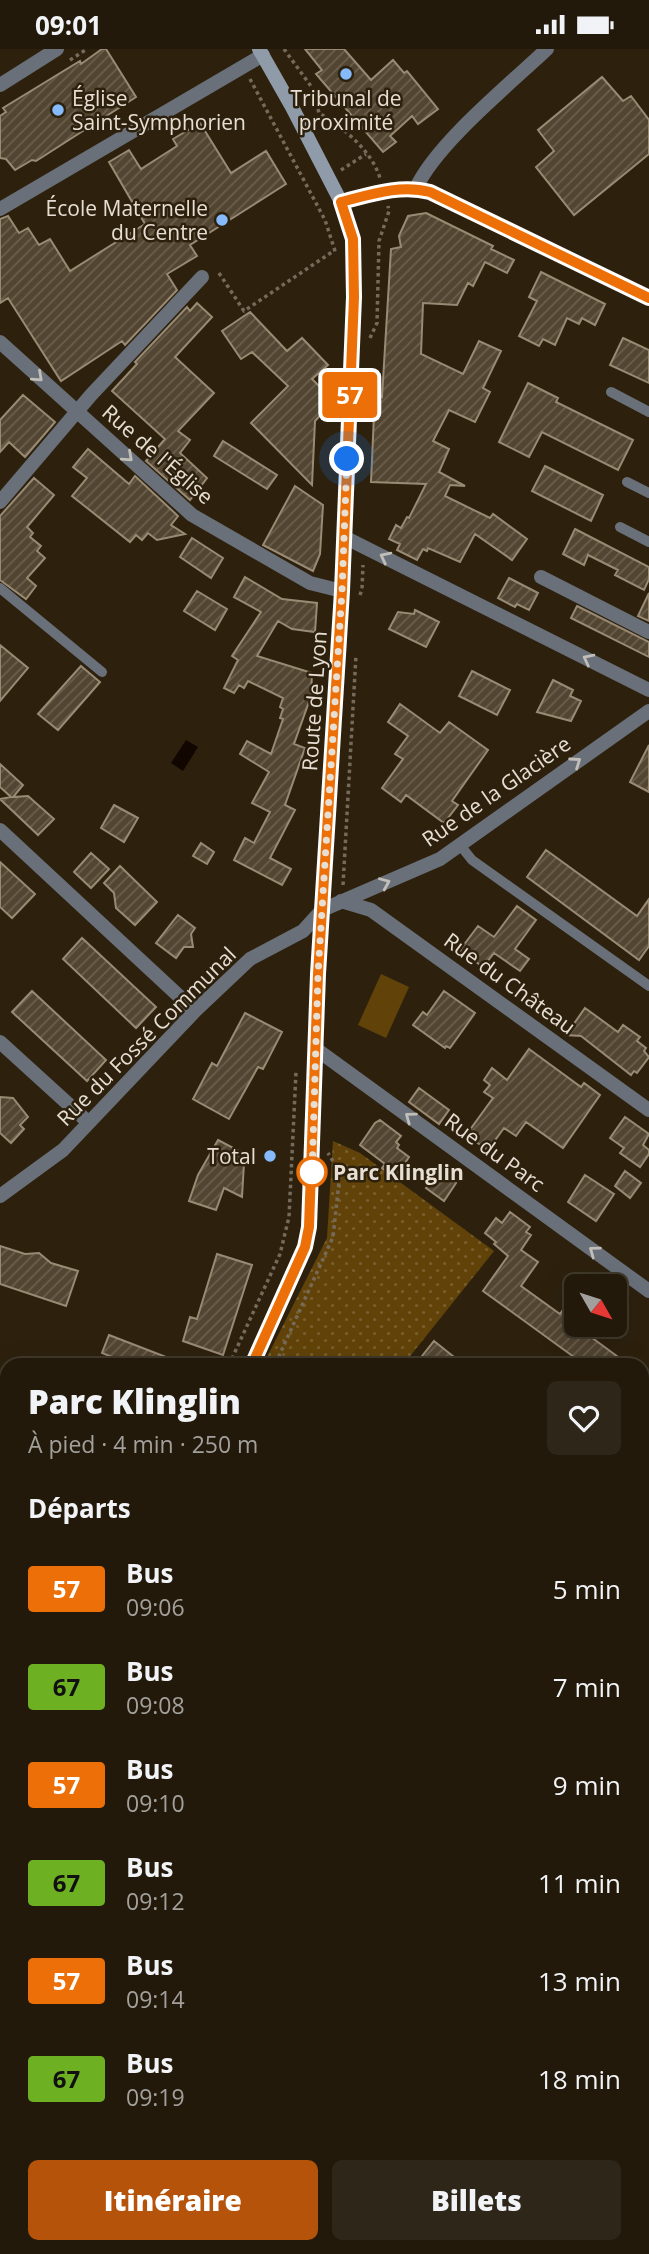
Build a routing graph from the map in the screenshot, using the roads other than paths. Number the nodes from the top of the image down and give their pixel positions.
1 (57, 49) edge
2 (547, 49) edge
3 (261, 52) edge
4 (0, 85) edge
5 (416, 188) junction
6 (341, 202) junction
7 (0, 209) edge
8 (202, 277) road end
9 (649, 298) edge
10 (0, 342) edge
11 (611, 392) dead end
12 (77, 412) junction
13 (649, 412) edge
14 (627, 482) dead end
15 (649, 493) edge
16 (0, 502) edge
17 (620, 527) dead end
18 (344, 537) junction
19 (649, 542) edge
20 (541, 577) dead end
21 (0, 588) edge
22 (342, 591) junction
23 (649, 632) edge
24 (102, 672) dead end
25 (649, 690) edge
26 (649, 711) edge
27 (0, 830) edge
28 (460, 845) junction
29 (341, 901) junction
30 (322, 910) junction
31 (649, 970) edge
32 (645, 984) edge
33 (195, 1011) junction
34 (0, 1042) edge
35 (316, 1049) junction
36 (649, 1110) edge
37 (88, 1122) junction
38 (0, 1196) edge
39 (649, 1291) edge
40 (255, 1358) edge

1 - 4 street
2 - 5 street
3 - 6 main road, Route de Lyon
3 - 7 street
5 - 6 main road
5 - 9 main road
6 - 18 main road, Route de Lyon
8 - 12 street
10 -> 12 street, Rue de l'Église
11 - 13 lane
12 - 16 street
12 -> 22 street, Rue de l'Église
14 - 15 lane
17 - 19 lane
18 - 22 main road, Route de Lyon
25 -> 18 street
20 - 23 street
21 - 24 lane
22 - 30 main road, Route de Lyon
28 -> 26 street, Rue de la Glacière
27 - 33 street
29 -> 28 street, Rue de la Glacière
28 - 32 lane
29 - 30 street, Rue de la Glacière
29 - 36 street, Rue du Château
30 - 33 street, Rue du Fossé Communal
30 - 35 main road, Route de Lyon
31 - 32 lane
33 - 37 street, Rue du Fossé Communal
34 - 37 street
39 -> 35 street, Rue du Parc
35 - 40 main road, Route de Lyon
37 - 38 street, Rue du Fossé Communal

